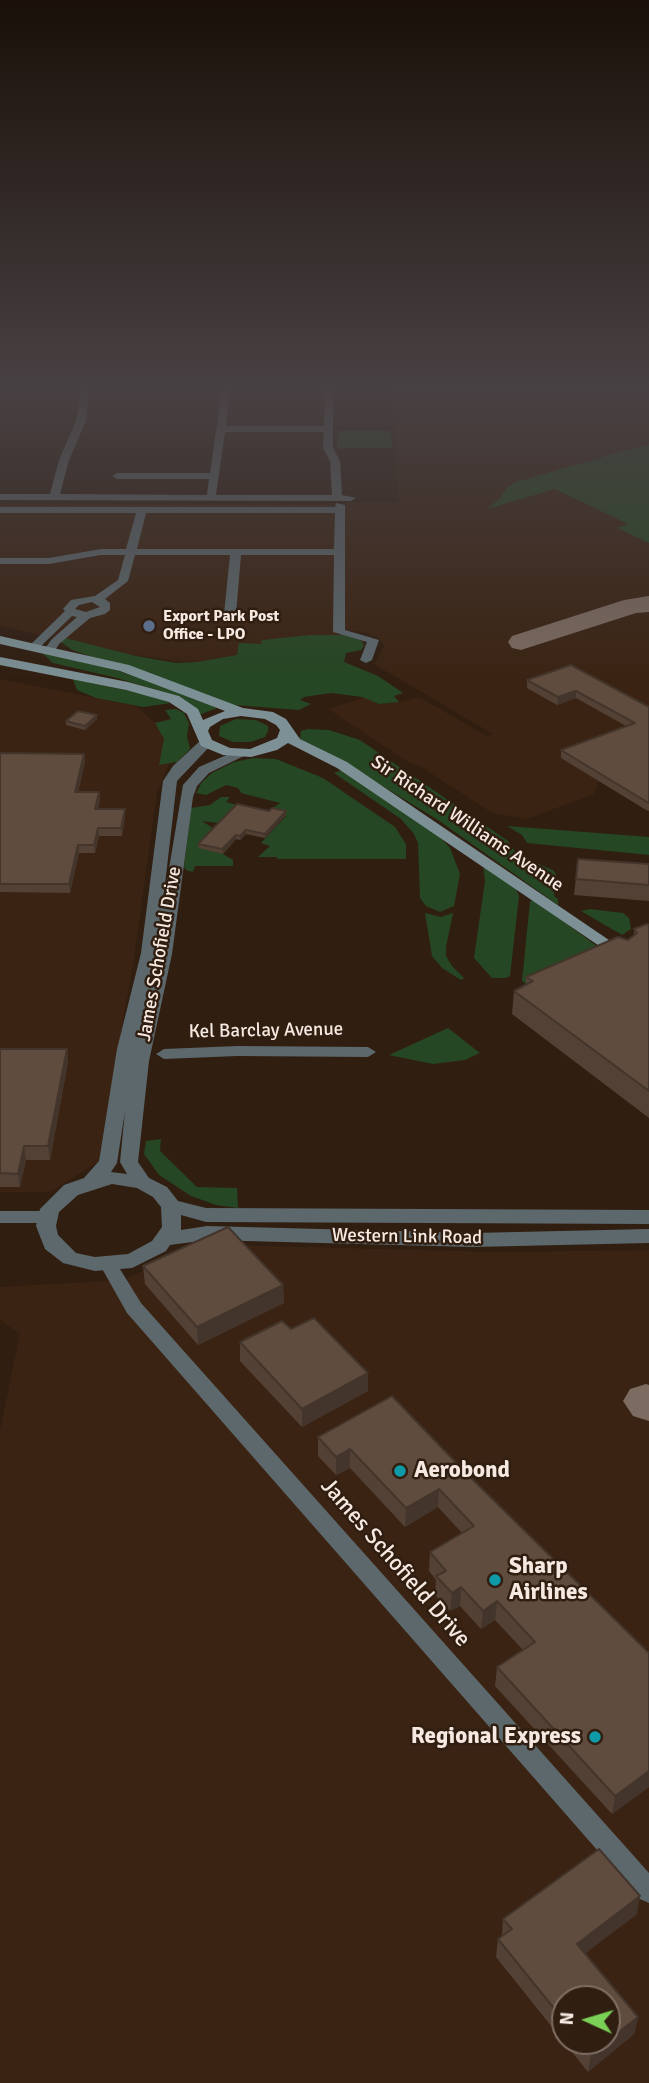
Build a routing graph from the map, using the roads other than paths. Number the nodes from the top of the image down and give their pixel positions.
1 (57, 487) edge
2 (213, 487) edge
3 (337, 487) edge
4 (0, 497) edge
5 (54, 498) junction
6 (211, 498) junction
7 (351, 498) dead end
8 (339, 504) junction
9 (0, 510) edge
10 (141, 512) junction
11 (131, 552) junction
12 (236, 552) junction
13 (338, 552) junction
14 (0, 561) edge
15 (97, 600) junction
16 (71, 611) junction
17 (230, 614) dead end
18 (86, 615) junction
19 (0, 639) edge
20 (39, 641) junction
21 (50, 650) junction
22 (366, 660) dead end
23 (0, 661) edge
24 (128, 685) junction
25 (241, 712) junction
26 (286, 730) junction
27 (204, 737) junction
28 (243, 753) junction
29 (624, 956) edge
30 (368, 1052) dead end
31 (141, 1054) junction
32 (91, 1182) junction
33 (142, 1182) junction
34 (171, 1206) junction
35 (0, 1217) edge
36 (47, 1217) junction
37 (649, 1217) edge
38 (649, 1236) edge
39 (166, 1239) junction
40 (109, 1265) junction
41 (649, 1891) edge

1 - 5 street
2 - 6 street
3 - 8 street
4 - 5 street
5 - 6 street
6 - 8 street
7 - 8 street
8 - 10 street
8 - 13 street
9 - 10 street
10 - 11 street
11 - 12 street
11 - 14 street
11 - 15 street
12 - 13 street
12 - 17 street
13 - 22 street
15 - 16 street
15 - 18 street
16 - 18 street
16 - 20 street
18 - 21 street
19 - 20 main road
20 - 21 main road
20 - 24 main road
21 - 25 main road
23 - 24 main road
24 - 27 main road
25 - 26 main road, Sir Richard Williams Avenue
25 - 27 main road
26 - 28 main road
26 - 29 main road, Sir Richard Williams Avenue
27 - 28 main road
27 - 32 street, James Schofield Drive
28 - 31 street, James Schofield Drive
30 - 31 street, Kel Barclay Avenue
31 - 33 street, James Schofield Drive
32 - 33 street
32 - 36 street
33 - 34 street
34 - 37 street, Western Link Road
34 - 39 street
35 - 36 street
36 - 40 street
38 - 39 street, Western Link Road
39 - 40 street
40 - 41 street, James Schofield Drive

